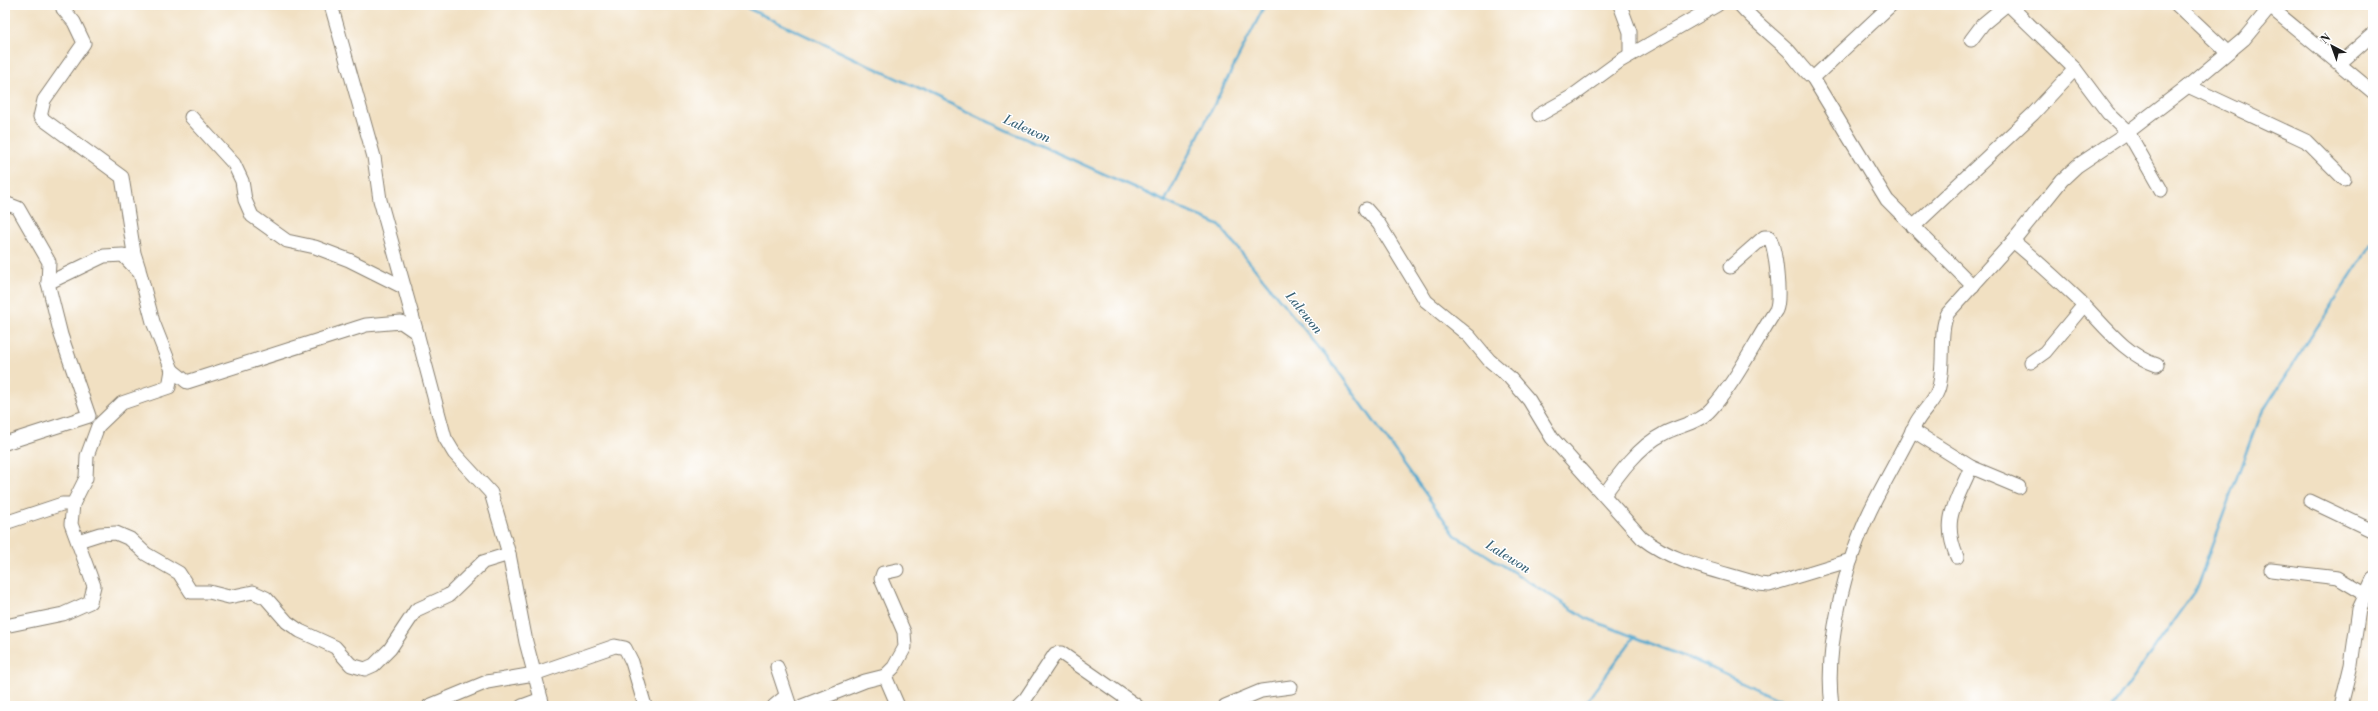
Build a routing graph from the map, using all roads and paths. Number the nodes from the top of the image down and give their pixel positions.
1 (64, 5) edge
2 (331, 5) edge
3 (1620, 5) edge
4 (1717, 5) edge
5 (1740, 5) edge
6 (1891, 5) edge
7 (2006, 5) edge
8 (2009, 5) edge
9 (2176, 5) edge
10 (2271, 6) edge
11 (2373, 34) edge
12 (1971, 40) dead end
13 (2227, 52) junction
14 (1630, 55) junction
15 (2340, 63) junction
16 (2075, 69) junction
17 (1813, 78) junction
18 (2188, 86) junction
19 (2373, 92) edge
20 (1539, 115) dead end
21 (191, 117) dead end
22 (2128, 132) junction
23 (2344, 179) dead end
24 (2161, 190) dead end
25 (5, 203) edge
26 (1366, 209) dead end
27 (1913, 227) junction
28 (2013, 240) junction
29 (1730, 267) dead end
30 (140, 273) junction
31 (48, 283) junction
32 (1973, 286) junction
33 (405, 288) junction
34 (2084, 305) junction
35 (417, 332) junction
36 (2031, 362) dead end
37 (2157, 365) dead end
38 (172, 370) junction
39 (122, 403) junction
40 (89, 416) junction
41 (1912, 430) junction
42 (5, 443) edge
43 (1971, 467) junction
44 (2019, 486) dead end
45 (1604, 495) junction
46 (2310, 501) dead end
47 (73, 504) junction
48 (5, 523) edge
49 (2373, 531) edge
50 (78, 541) junction
51 (509, 554) junction
52 (1957, 557) dead end
53 (1851, 560) junction
54 (897, 570) dead end
55 (2270, 570) dead end
56 (2373, 579) edge
57 (2365, 594) junction
58 (5, 626) edge
59 (777, 667) dead end
60 (534, 674) junction
61 (885, 676) junction
62 (1290, 687) dead end
63 (788, 701) edge
64 (542, 702) edge
65 (429, 706) edge
66 (522, 706) edge
67 (645, 706) edge
68 (774, 706) edge
69 (802, 706) edge
70 (898, 706) edge
71 (1018, 706) edge
72 (1137, 706) edge
73 (1224, 706) edge
74 (1832, 706) edge
75 (2341, 706) edge

1 - 30 street
2 - 33 street
3 - 14 street
4 - 14 street
5 - 17 street
6 - 17 street
7 - 12 street
8 - 16 street
9 - 13 street
10 - 13 street
10 - 15 street
11 - 15 street
13 - 18 street
14 - 20 street
15 - 19 street
16 - 22 street
16 - 27 street
17 - 27 street
18 - 22 street
18 - 23 street
21 - 33 street
22 - 24 street
22 - 28 street
25 - 31 street
26 - 45 street
27 - 32 street
28 - 32 street
28 - 34 street
29 - 45 street
30 - 31 street
30 - 38 street
31 - 40 street
32 - 41 street
33 - 35 street
34 - 36 street
34 - 37 street
35 - 38 street
35 - 51 street
38 - 39 street
39 - 40 street
39 - 47 street
40 - 42 street
41 - 43 street
41 - 53 street
43 - 44 street
43 - 52 street
45 - 53 street
46 - 49 street
47 - 48 street
47 - 50 street
50 - 51 street
50 - 58 street
51 - 60 street
53 - 74 street
54 - 61 street
55 - 57 street
56 - 57 street
57 - 75 street
59 - 63 street
60 - 64 street
60 - 65 street
60 - 67 street
61 - 69 street
61 - 70 street
62 - 73 street
63 - 68 street
64 - 66 street
71 - 72 street

